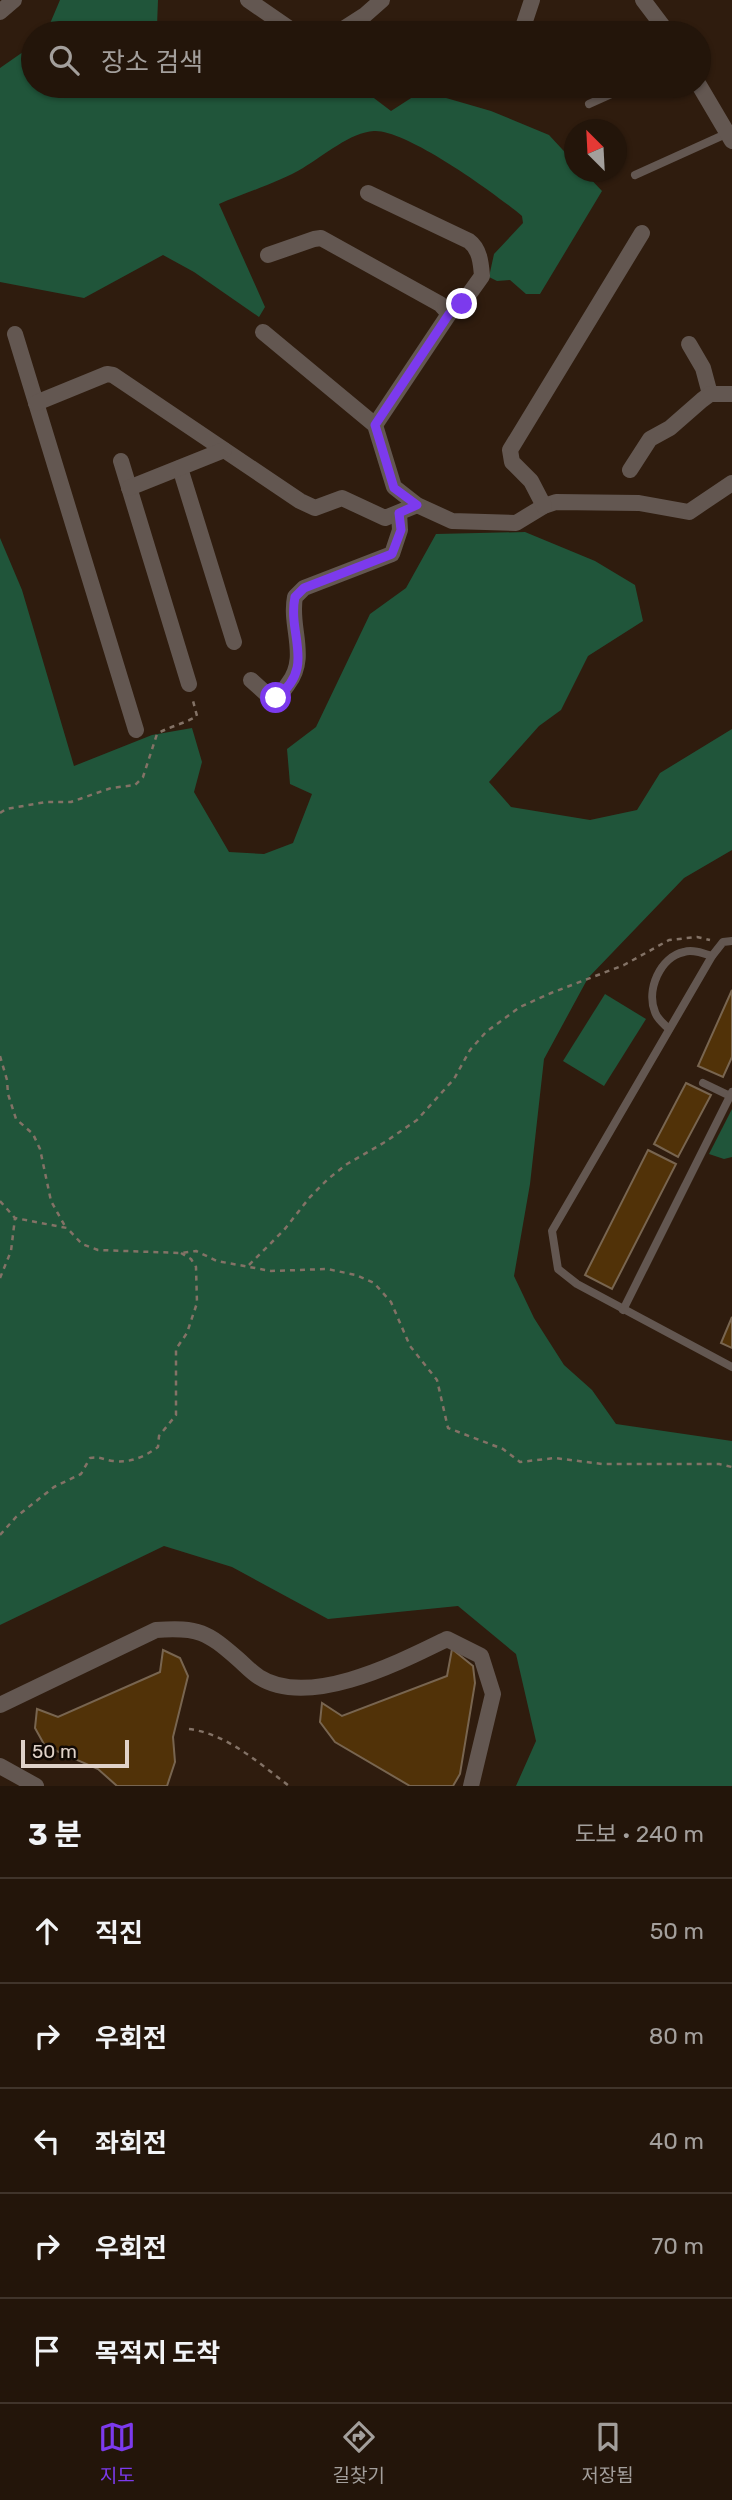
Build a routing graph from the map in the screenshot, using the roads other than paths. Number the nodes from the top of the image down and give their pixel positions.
1 (14, 0) edge
2 (248, 0) edge
3 (382, 0) edge
4 (532, 0) edge
5 (643, 0) edge
6 (0, 12) edge
7 (279, 21) edge
8 (356, 21) edge
9 (525, 21) edge
10 (659, 21) edge
11 (602, 98) edge
12 (707, 98) edge
13 (589, 104) dead end
14 (730, 137) edge
15 (635, 175) dead end
16 (368, 193) dead end
17 (642, 233) dead end
18 (268, 256) dead end
19 (449, 314) junction
20 (262, 332) dead end
21 (15, 334) dead end
22 (690, 344) dead end
23 (710, 394) junction
24 (732, 394) edge
25 (36, 403) junction
26 (375, 425) junction
27 (224, 450) junction
28 (121, 461) dead end
29 (180, 468) junction
30 (630, 470) dead end
31 (732, 483) edge
32 (130, 488) junction
33 (417, 505) junction
34 (544, 506) junction
35 (399, 513) junction
36 (234, 642) dead end
37 (251, 680) dead end
38 (189, 684) road end
39 (136, 730) dead end
40 (727, 942) edge
41 (712, 956) junction
42 (669, 1029) junction
43 (703, 1083) dead end
44 (731, 1095) edge
45 (623, 1310) junction
46 (732, 1367) edge
47 (0, 1705) edge
48 (0, 1766) edge
49 (36, 1786) edge
50 (471, 1786) edge

1 - 6 street
2 - 7 street
3 - 8 street
4 - 9 street
5 - 10 street
11 - 13 lane
12 - 14 street
14 - 15 lane
16 - 19 street
17 - 34 street
18 - 19 street
19 - 26 street
20 - 26 street
21 - 25 street
22 - 23 street
23 - 24 street
23 - 30 street
25 - 27 street
25 - 39 street
26 - 33 street
27 - 29 street
27 - 35 street
28 - 32 street
29 - 32 street
29 - 36 street
31 - 34 street
32 - 38 street
33 - 34 street
33 - 35 street
35 - 37 street
40 - 41 lane
41 - 42 lane
41 - 42 lane
42 - 45 lane
43 - 44 lane
44 - 45 lane
45 - 46 lane
47 - 50 street
48 - 49 street

